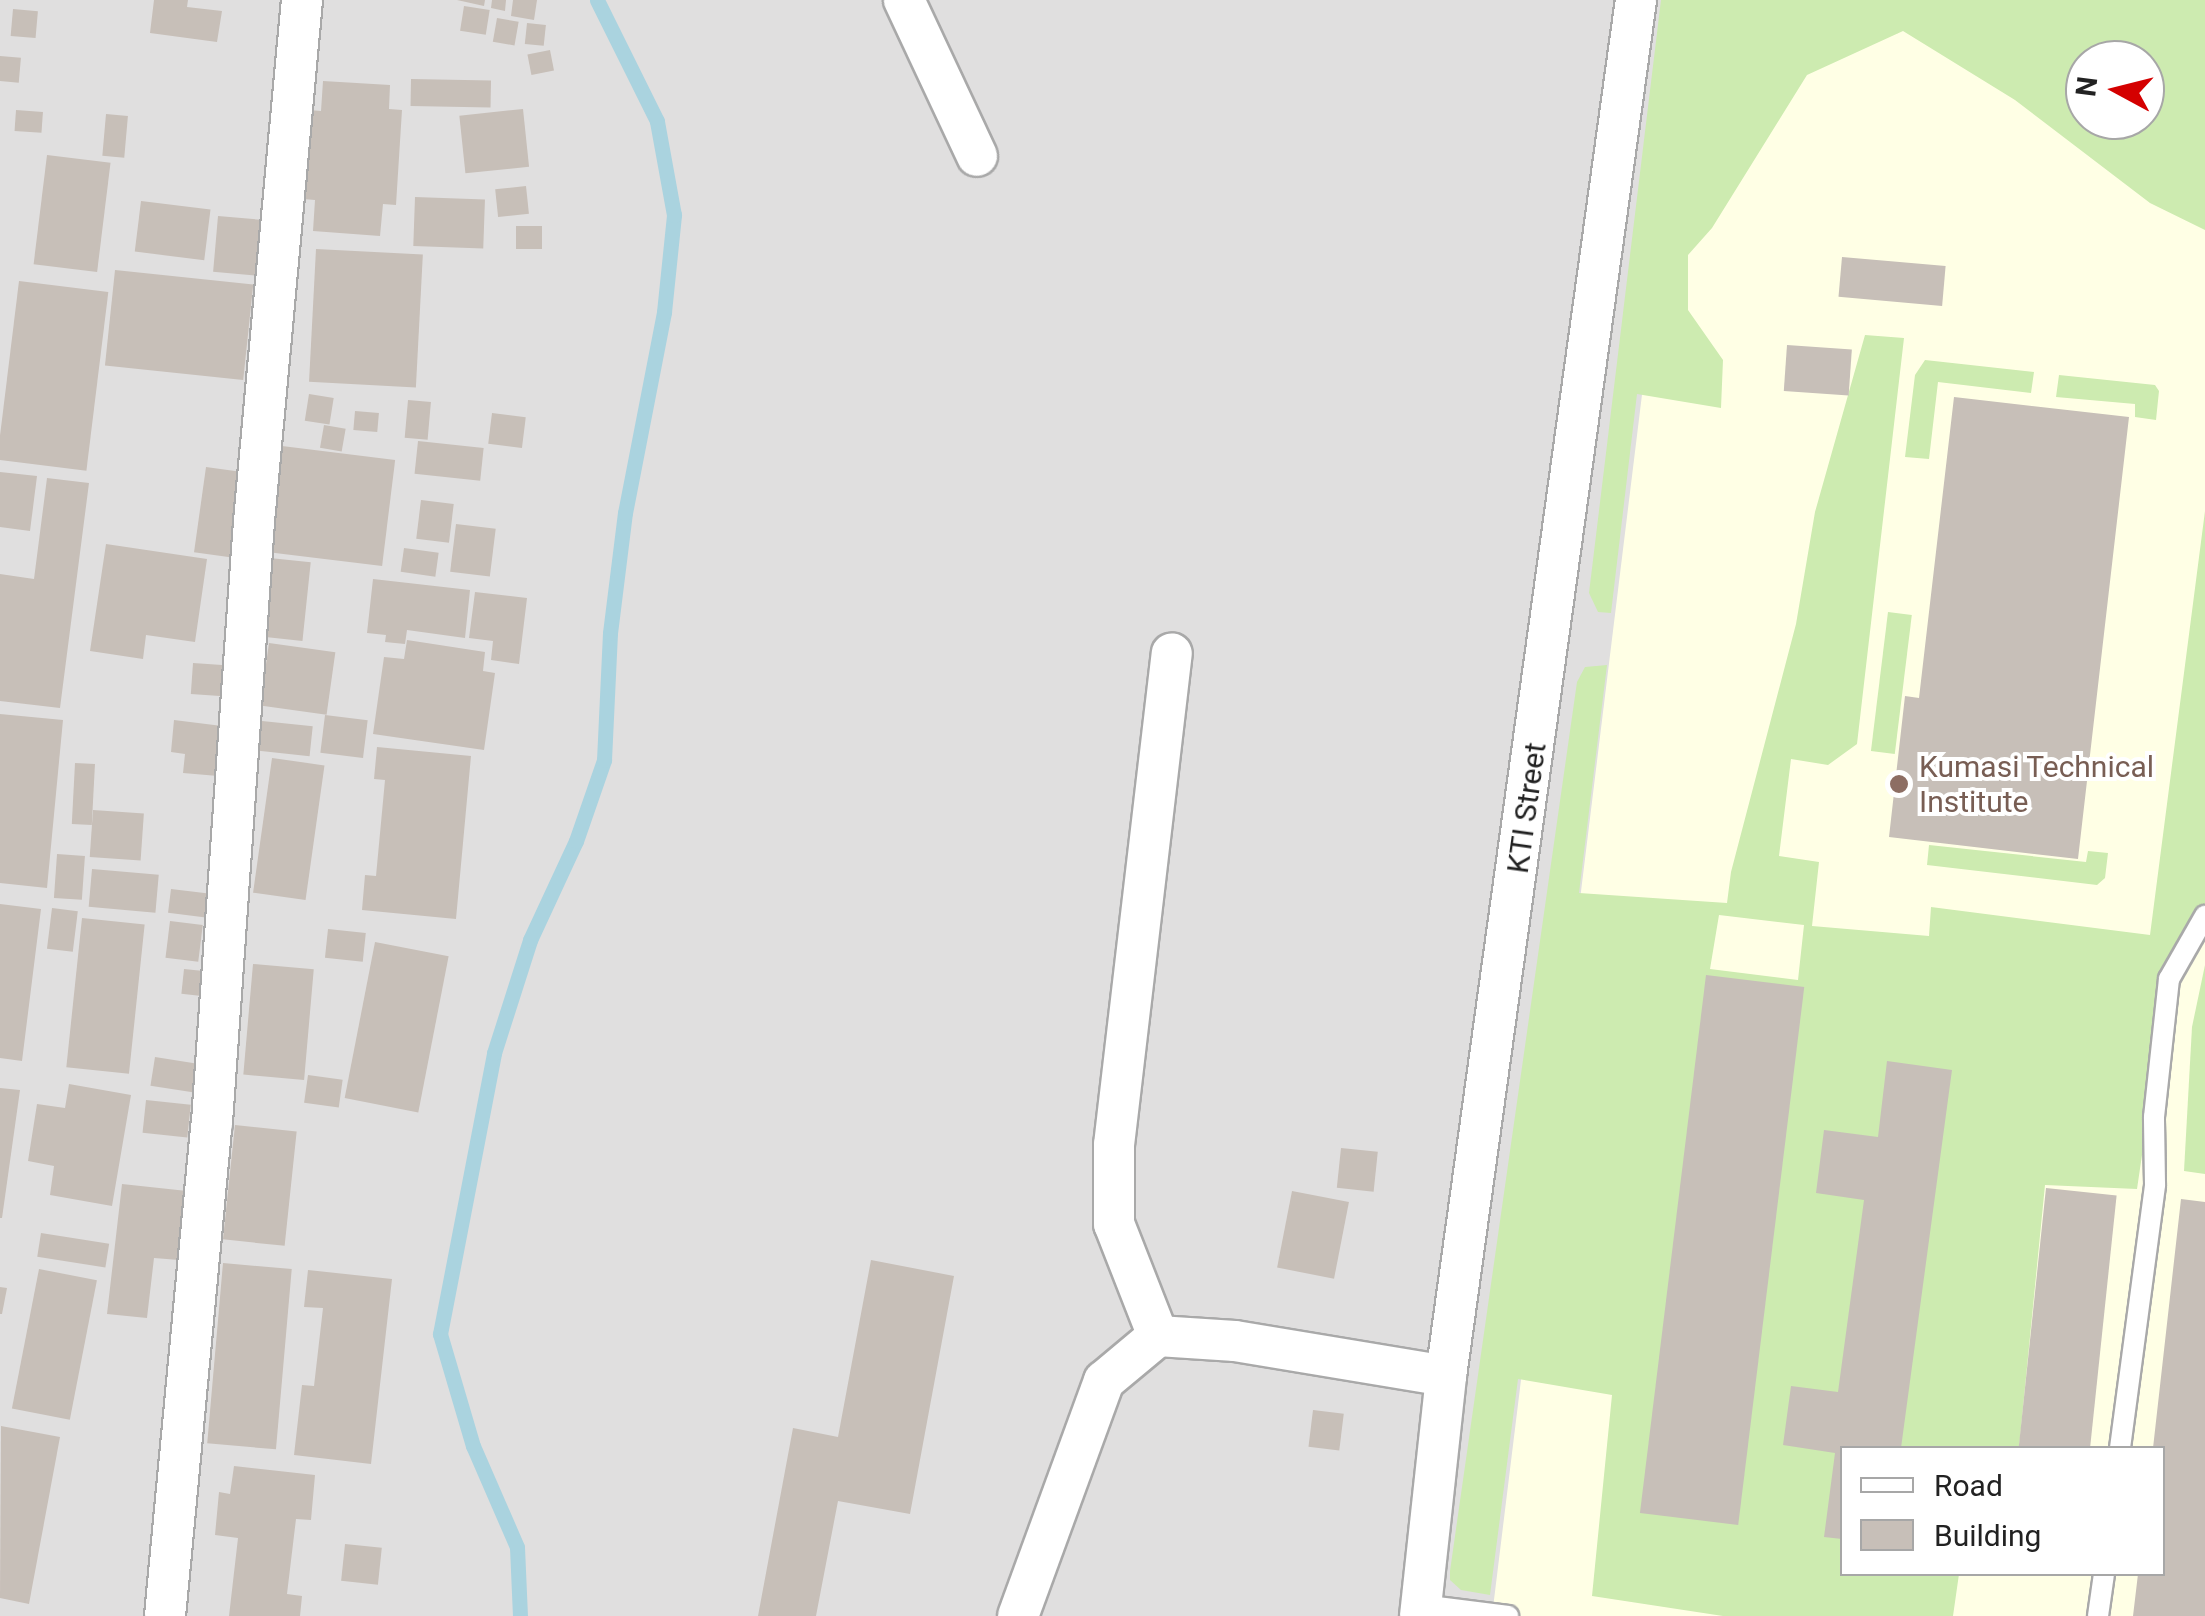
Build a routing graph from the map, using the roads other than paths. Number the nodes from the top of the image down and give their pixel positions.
1 (302, 0) edge
2 (904, 0) edge
3 (1636, 0) edge
4 (978, 156) dead end
5 (1172, 653) dead end
6 (2205, 916) edge
7 (1158, 1336) junction
8 (1446, 1376) junction
9 (2120, 1446) edge
10 (2104, 1576) edge
11 (1420, 1610) edge
12 (165, 1616) edge
13 (1018, 1616) edge
14 (1508, 1616) edge
15 (2098, 1616) edge

1 - 12 street
2 - 4 street
3 - 8 street, KTI Street
5 - 7 street
6 - 9 lane
7 - 8 street
7 - 13 street
8 - 11 street, KTI Street
10 - 15 lane
11 - 14 lane

